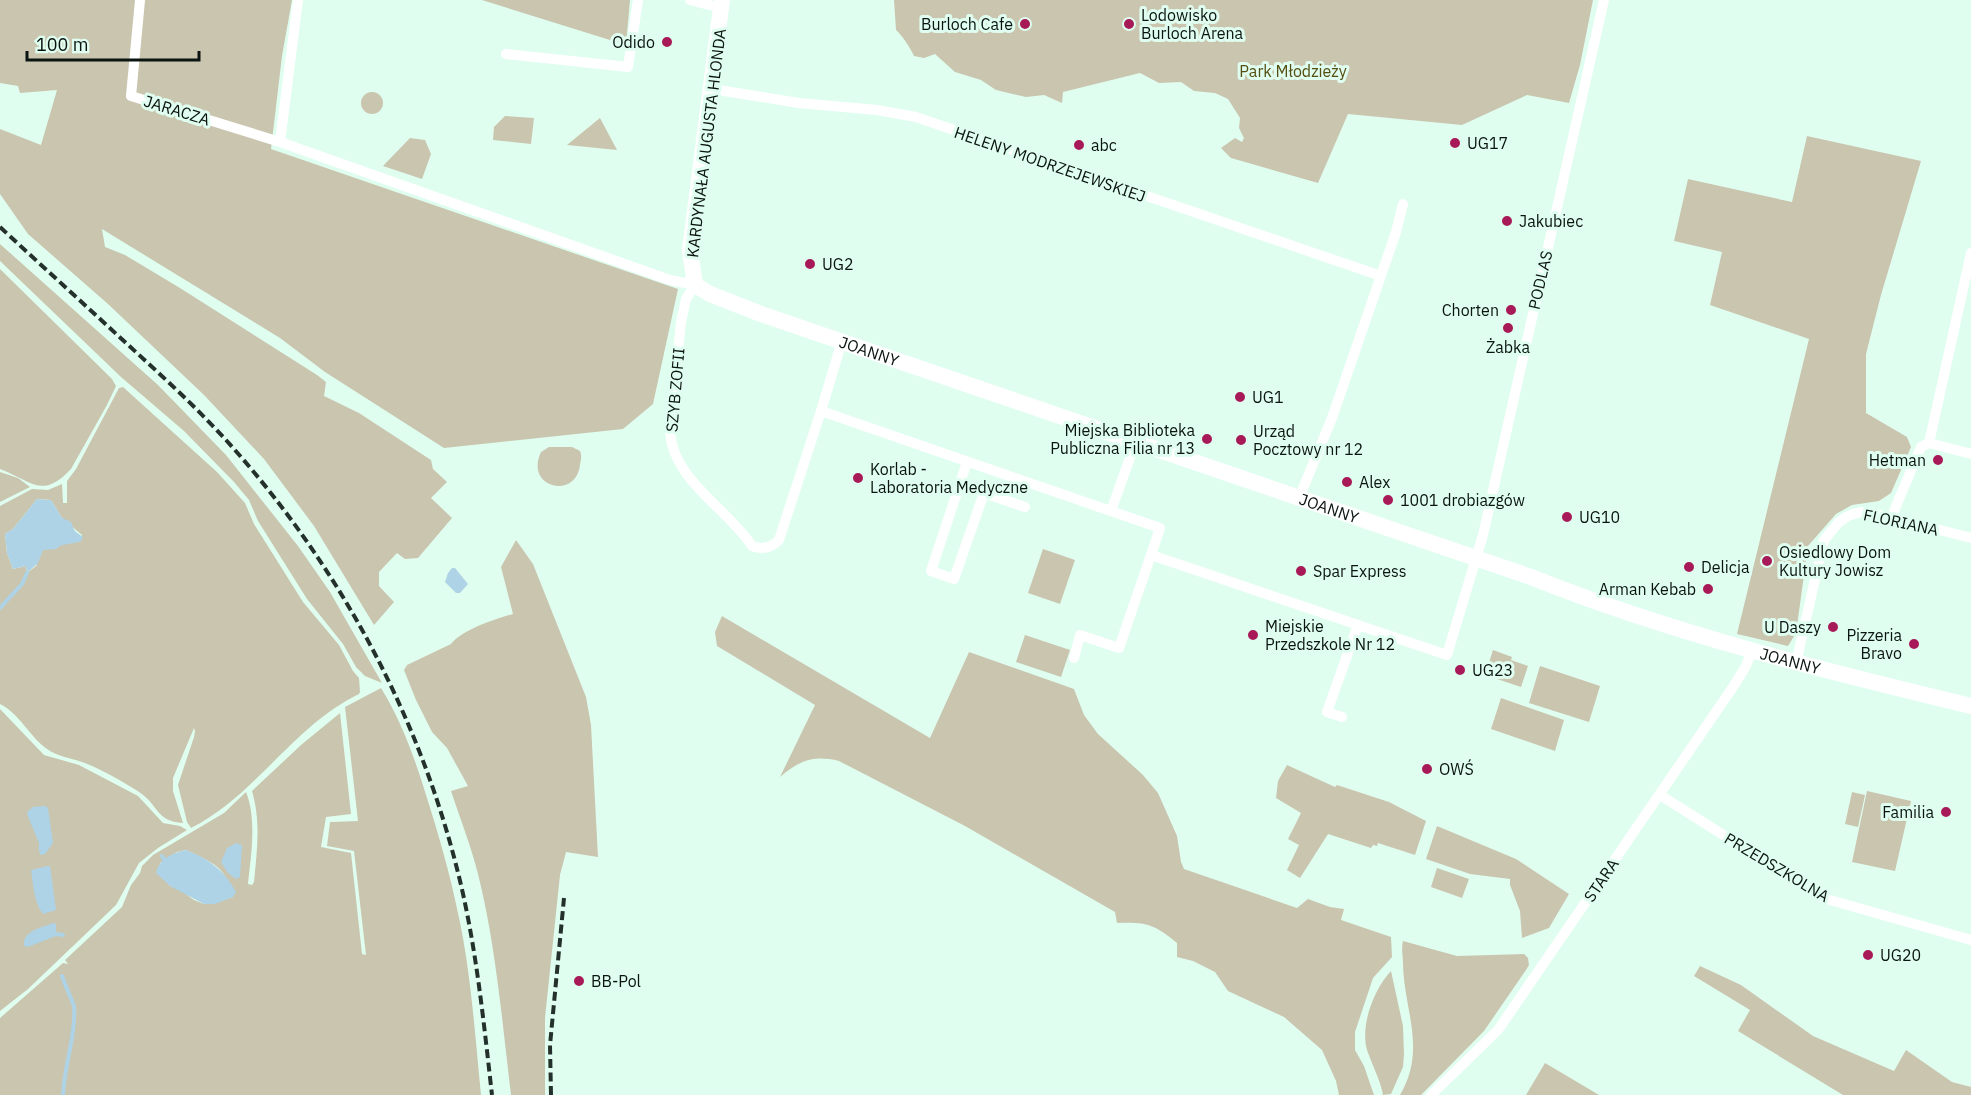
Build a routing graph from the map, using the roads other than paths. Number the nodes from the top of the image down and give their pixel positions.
1 (140, 0) edge
2 (298, 0) edge
3 (638, 0) edge
4 (690, 0) edge
5 (1604, 0) edge
6 (722, 4) edge
7 (506, 54) dead end
8 (712, 88) junction
9 (280, 142) junction
10 (1403, 204) dead end
11 (1971, 253) edge
12 (1381, 276) junction
13 (695, 285) junction
14 (842, 341) junction
15 (821, 411) junction
16 (1136, 441) junction
17 (1929, 443) junction
18 (1971, 454) edge
19 (967, 462) junction
20 (1299, 498) junction
21 (1025, 507) dead end
22 (1111, 511) junction
23 (1891, 518) junction
24 (1971, 538) edge
25 (1151, 555) junction
26 (1476, 559) junction
27 (1358, 625) junction
28 (1752, 650) junction
29 (1074, 658) dead end
30 (1796, 663) junction
31 (1971, 706) edge
32 (1342, 717) dead end
33 (1660, 795) junction
34 (1971, 940) edge
35 (1431, 1095) edge

1 - 9 street, JARACZA
2 - 9 street
3 - 7 street
4 - 6 street
5 - 26 street, PODLAS
6 - 8 street, KARDYNAŁA AUGUSTA HLONDA
8 - 12 street, HELENY MODRZEJEWSKIEJ
8 - 13 street, KARDYNAŁA AUGUSTA HLONDA
9 - 13 street
10 - 12 street
11 - 17 street
12 - 20 street
13 - 14 street, JOANNY
13 - 15 street, SZYB ZOFII
14 - 15 street
14 - 16 street, JOANNY
15 - 19 street
16 - 20 street, JOANNY
16 - 22 street
17 - 18 street
17 - 23 street
19 - 21 street
19 - 22 street
20 - 26 street, JOANNY
22 - 25 street
23 - 24 street, FLORIANA
23 - 30 street, FLORIANA
25 - 27 street
25 - 29 street
26 - 27 street, PODLAS
26 - 28 street, JOANNY
27 - 32 street
28 - 30 street, JOANNY
28 - 33 street, STARA
30 - 31 street, JOANNY
33 - 34 street, PRZEDSZKOLNA
33 - 35 street, STARA

